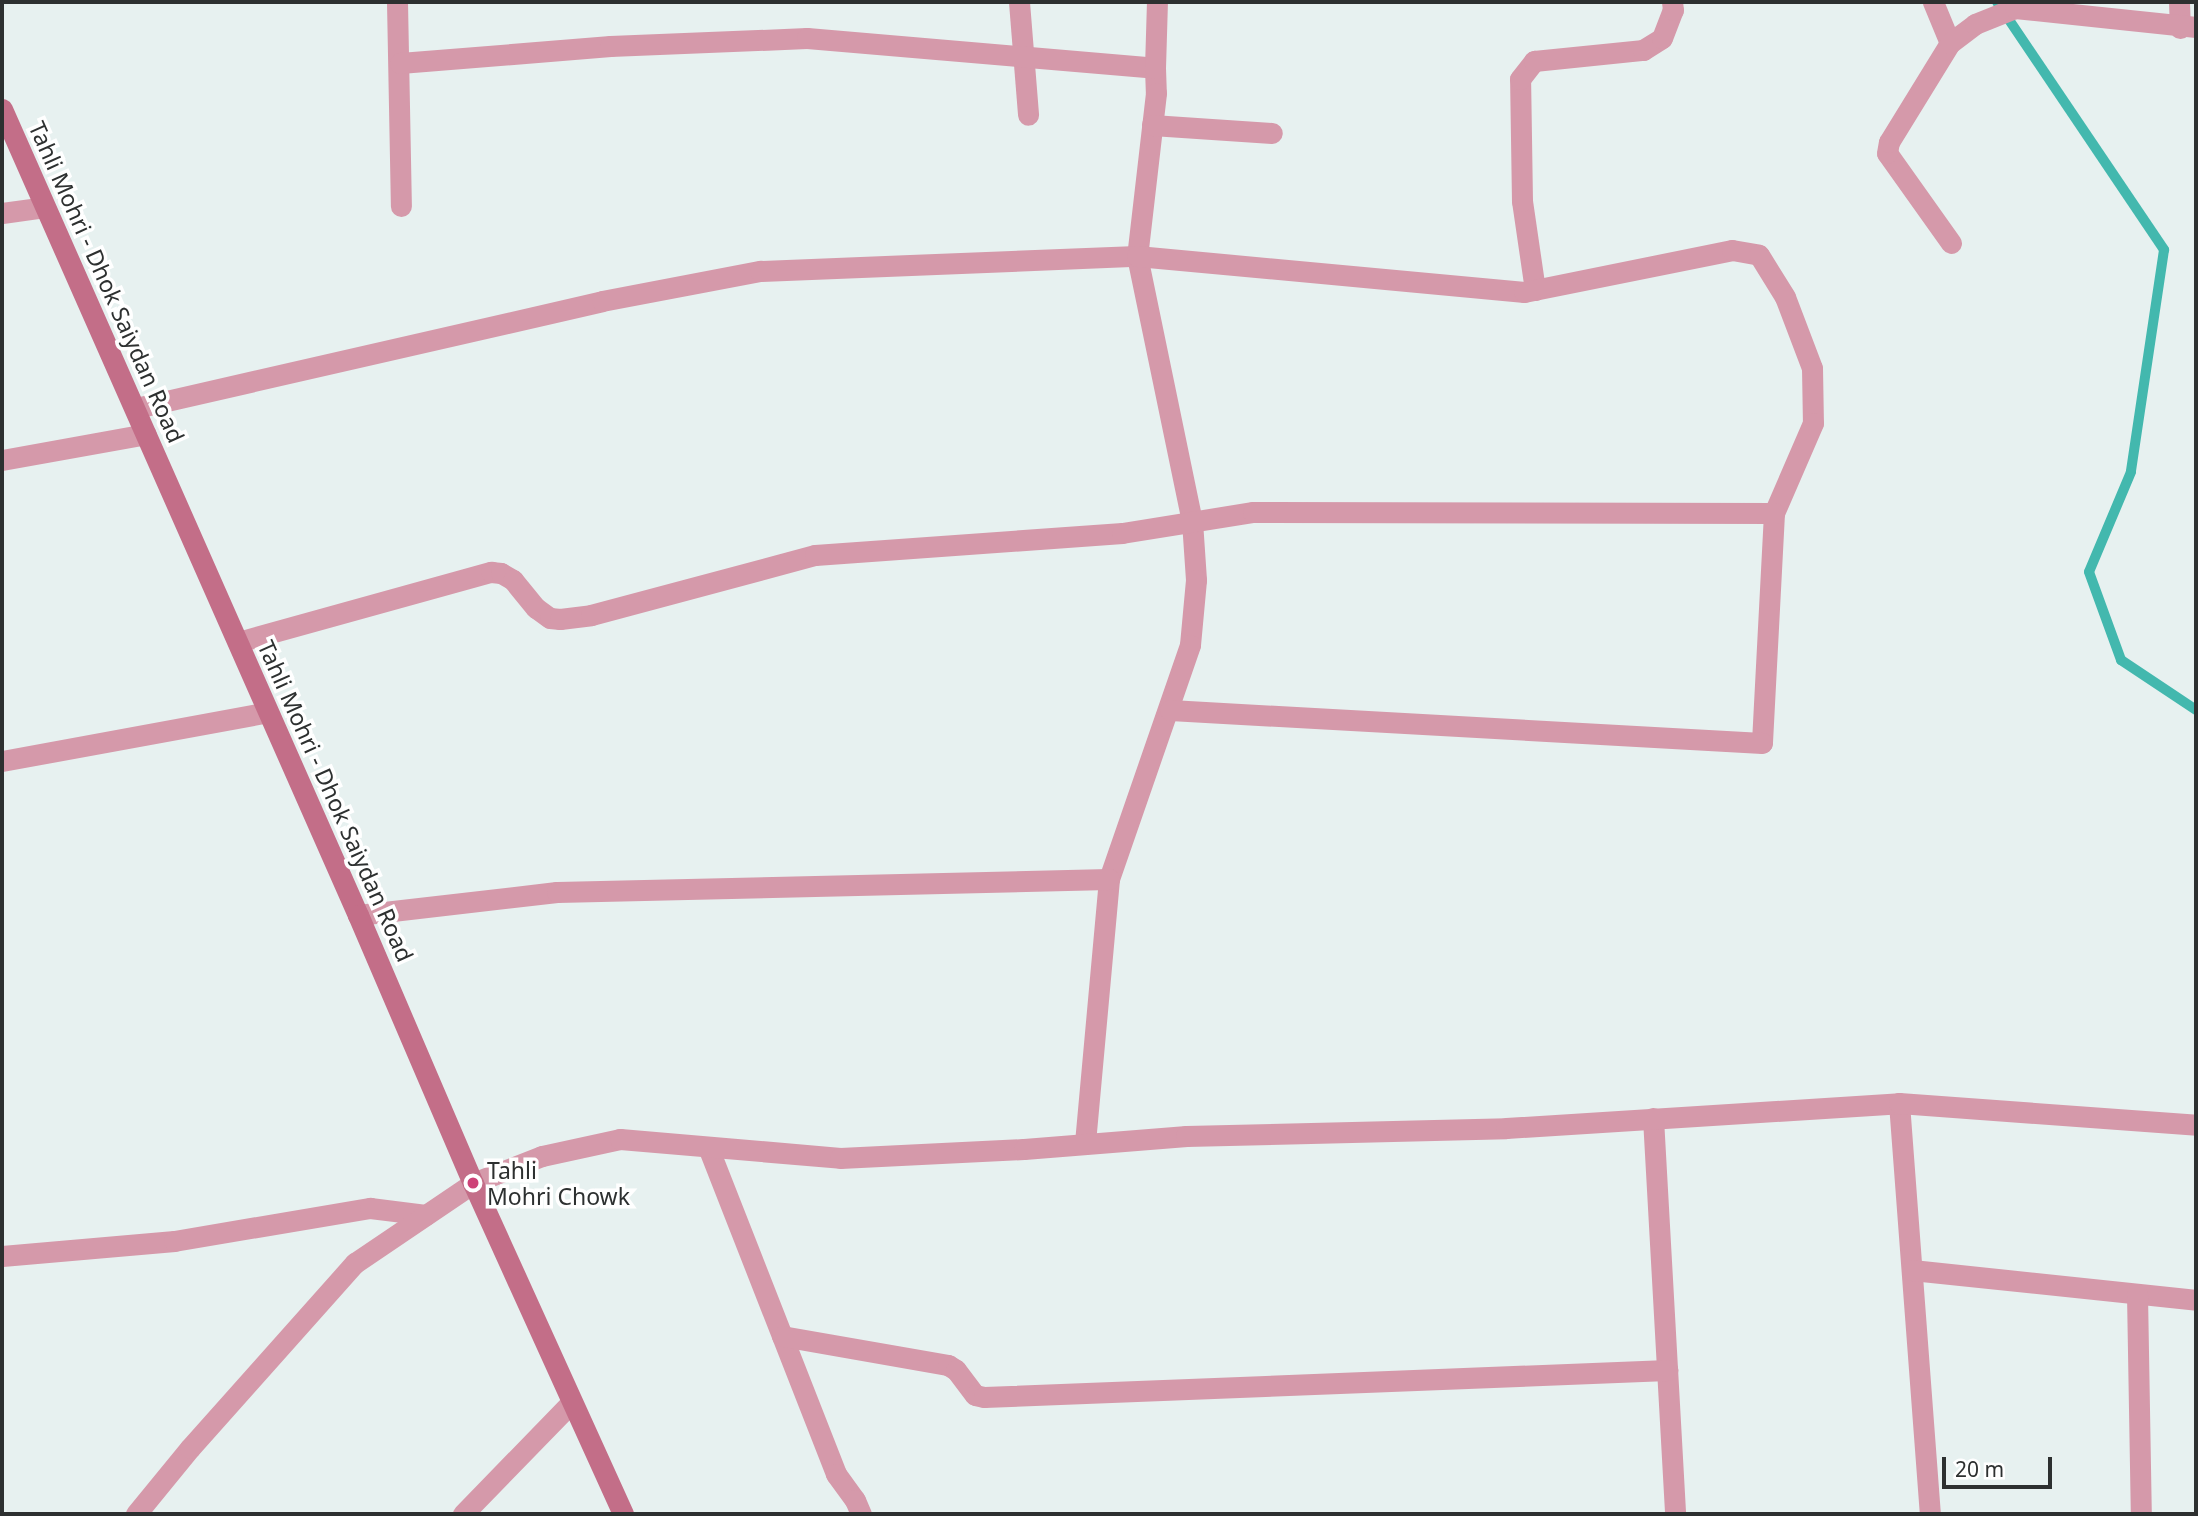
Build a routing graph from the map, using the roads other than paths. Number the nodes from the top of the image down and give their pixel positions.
1 (397, 2) edge
2 (1019, 2) edge
3 (1157, 2) edge
4 (1672, 2) edge
5 (1933, 2) edge
6 (2179, 2) edge
7 (2188, 28) edge
8 (1950, 43) junction
9 (1022, 58) junction
10 (400, 63) junction
11 (1155, 68) junction
12 (2, 109) edge
13 (1028, 115) dead end
14 (1152, 125) junction
15 (1272, 133) dead end
16 (401, 206) dead end
17 (45, 207) junction
18 (2, 213) edge
19 (1951, 243) dead end
20 (1137, 256) junction
21 (1535, 290) junction
22 (136, 408) junction
23 (146, 434) junction
24 (2, 460) edge
25 (1774, 513) junction
26 (1192, 522) junction
27 (237, 642) junction
28 (1170, 710) junction
29 (268, 712) junction
30 (2, 761) edge
31 (1109, 879) junction
32 (358, 915) junction
33 (1899, 1103) junction
34 (1653, 1118) junction
35 (2196, 1125) edge
36 (1085, 1144) junction
37 (708, 1147) junction
38 (473, 1183) junction
39 (426, 1215) junction
40 (2, 1256) edge
41 (1912, 1270) junction
42 (2137, 1294) junction
43 (2196, 1300) edge
44 (782, 1336) junction
45 (1667, 1370) junction
46 (572, 1402) junction
47 (136, 1514) edge
48 (463, 1514) edge
49 (623, 1514) edge
50 (860, 1514) edge
51 (1675, 1514) edge
52 (1930, 1514) edge
53 (2141, 1514) edge

1 - 10 street
2 - 9 street
3 - 11 street
4 - 21 street
5 - 8 street
6 - 7 street
7 - 8 street
8 - 19 street
9 - 10 street
9 - 11 street
9 - 13 street
10 - 16 street
11 - 14 street
12 - 17 street, Tahli Mohri - Dhok Saiydan Road
14 - 15 street
14 - 20 street
17 - 18 street
17 - 22 street, Tahli Mohri - Dhok Saiydan Road
20 - 21 street
20 - 22 street
20 - 26 street
21 - 25 street
22 - 23 street, Tahli Mohri - Dhok Saiydan Road
23 - 24 street
23 - 27 street, Tahli Mohri - Dhok Saiydan Road
25 - 26 street
25 - 28 street
26 - 27 street
26 - 28 street
27 - 29 street, Tahli Mohri - Dhok Saiydan Road
28 - 31 street
29 - 30 street
29 - 32 street, Tahli Mohri - Dhok Saiydan Road
31 - 32 street
31 - 36 street
32 - 38 street, Tahli Mohri - Dhok Saiydan Road
33 - 34 street
33 - 35 street
33 - 41 street
34 - 36 street
34 - 45 street
36 - 37 street
37 - 38 street
37 - 44 street
38 - 39 street
38 - 46 street, Tahli Mohri - Dhok Saiydan Road
39 - 40 street
39 - 47 street
41 - 42 street
41 - 52 street
42 - 43 street
42 - 53 street
44 - 45 street
44 - 50 street
45 - 51 street
46 - 48 street
46 - 49 street, Tahli Mohri - Dhok Saiydan Road

